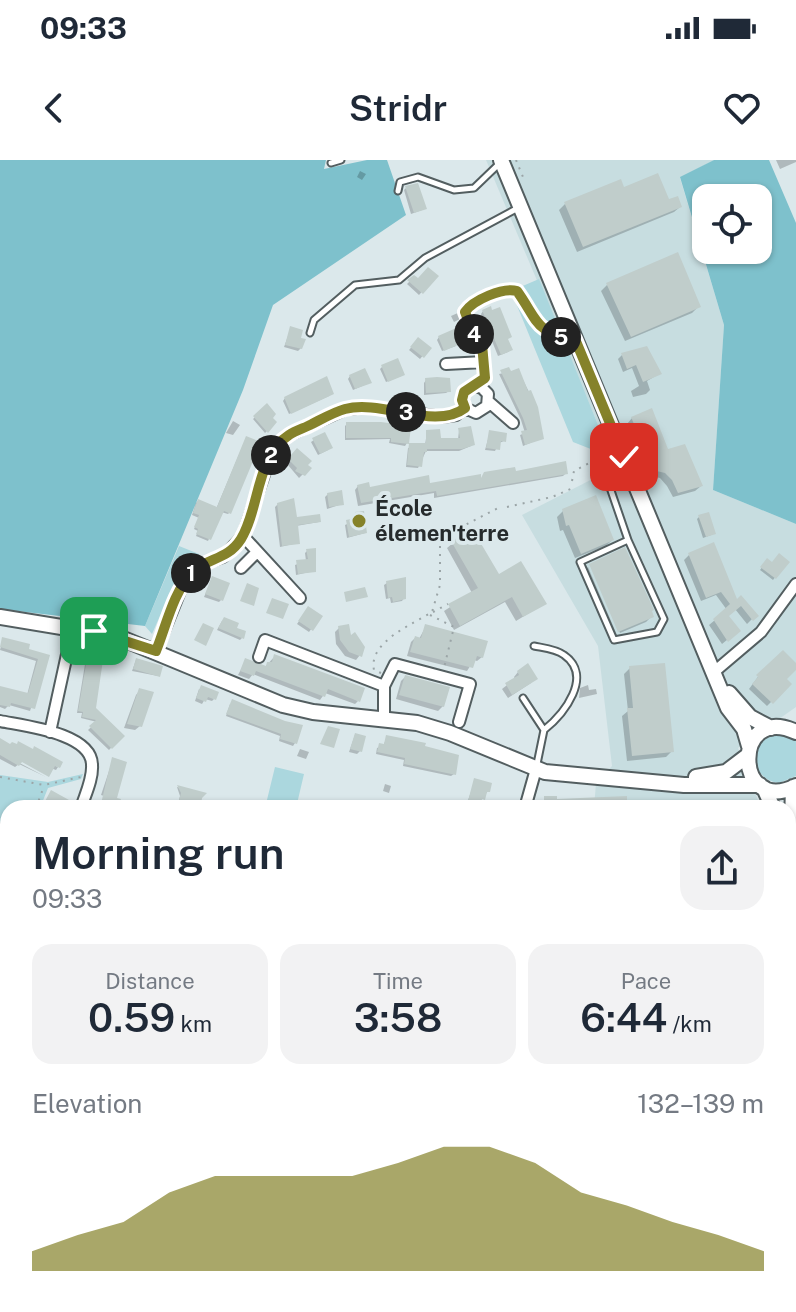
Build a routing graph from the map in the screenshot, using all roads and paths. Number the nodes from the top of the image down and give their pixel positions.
1 (341, 160) edge
2 (506, 160) edge
3 (331, 163) dead end
4 (519, 178) dead end
5 (398, 191) dead end
6 (520, 206) junction
7 (310, 333) dead end
8 (575, 339) junction
9 (482, 344) joint
10 (484, 362) junction
11 (446, 364) dead end
12 (474, 386) junction
13 (489, 402) junction
14 (465, 408) junction
15 (513, 423) dead end
16 (610, 452) dead end
17 (629, 469) junction
18 (572, 481) dead end
19 (573, 488) dead end
20 (507, 507) dead end
21 (498, 508) dead end
22 (243, 536) junction
23 (628, 540) junction
24 (257, 552) junction
25 (241, 568) dead end
26 (796, 584) edge
27 (300, 598) dead end
28 (448, 604) dead end
29 (431, 613) junction
30 (0, 617) edge
31 (73, 627) junction
32 (534, 646) dead end
33 (156, 651) junction
34 (259, 657) dead end
35 (714, 672) junction
36 (382, 673) dead end
37 (442, 677) junction
38 (384, 686) junction
39 (523, 698) dead end
40 (384, 718) junction
41 (0, 721) edge
42 (459, 722) dead end
43 (771, 728) junction
44 (544, 730) junction
45 (50, 732) junction
46 (796, 732) edge
47 (748, 751) junction
48 (536, 769) junction
49 (91, 775) junction
50 (0, 777) edge
51 (656, 781) junction
52 (44, 785) junction
53 (762, 786) junction
54 (795, 786) edge
55 (39, 800) edge
56 (83, 800) edge
57 (527, 800) edge
58 (769, 800) edge

1 - 3 lane
2 - 4 path
2 - 5 lane
2 - 6 main road
6 - 7 lane
6 - 8 main road
8 - 9 path
8 - 17 main road
9 - 10 street
10 - 11 street
10 - 12 street
12 - 13 street
12 - 14 street
13 - 14 street
13 - 15 street
14 - 22 street
16 - 18 path
17 - 23 lane
17 - 35 main road
19 - 20 path
21 - 29 path
22 - 24 street
22 - 33 street
23 - 23 lane
24 - 25 street
24 - 27 street
26 - 35 street
28 - 29 path
29 - 36 path
29 - 37 path
30 - 31 main road
31 - 33 main road
31 - 45 street
32 - 44 lane
33 - 40 main road
34 - 38 street
35 - 43 main road
35 - 47 main road
37 - 38 street
37 - 42 street
38 - 40 street
39 - 44 lane
40 - 48 main road
41 - 45 street
43 - 46 main road
43 - 47 main road
44 - 48 lane
45 - 49 street
47 - 51 main road
47 - 53 main road
48 - 51 main road
48 - 57 street
49 - 52 path
49 - 56 street
50 - 52 path
51 - 53 main road
52 - 55 path
53 - 54 main road
53 - 58 main road

